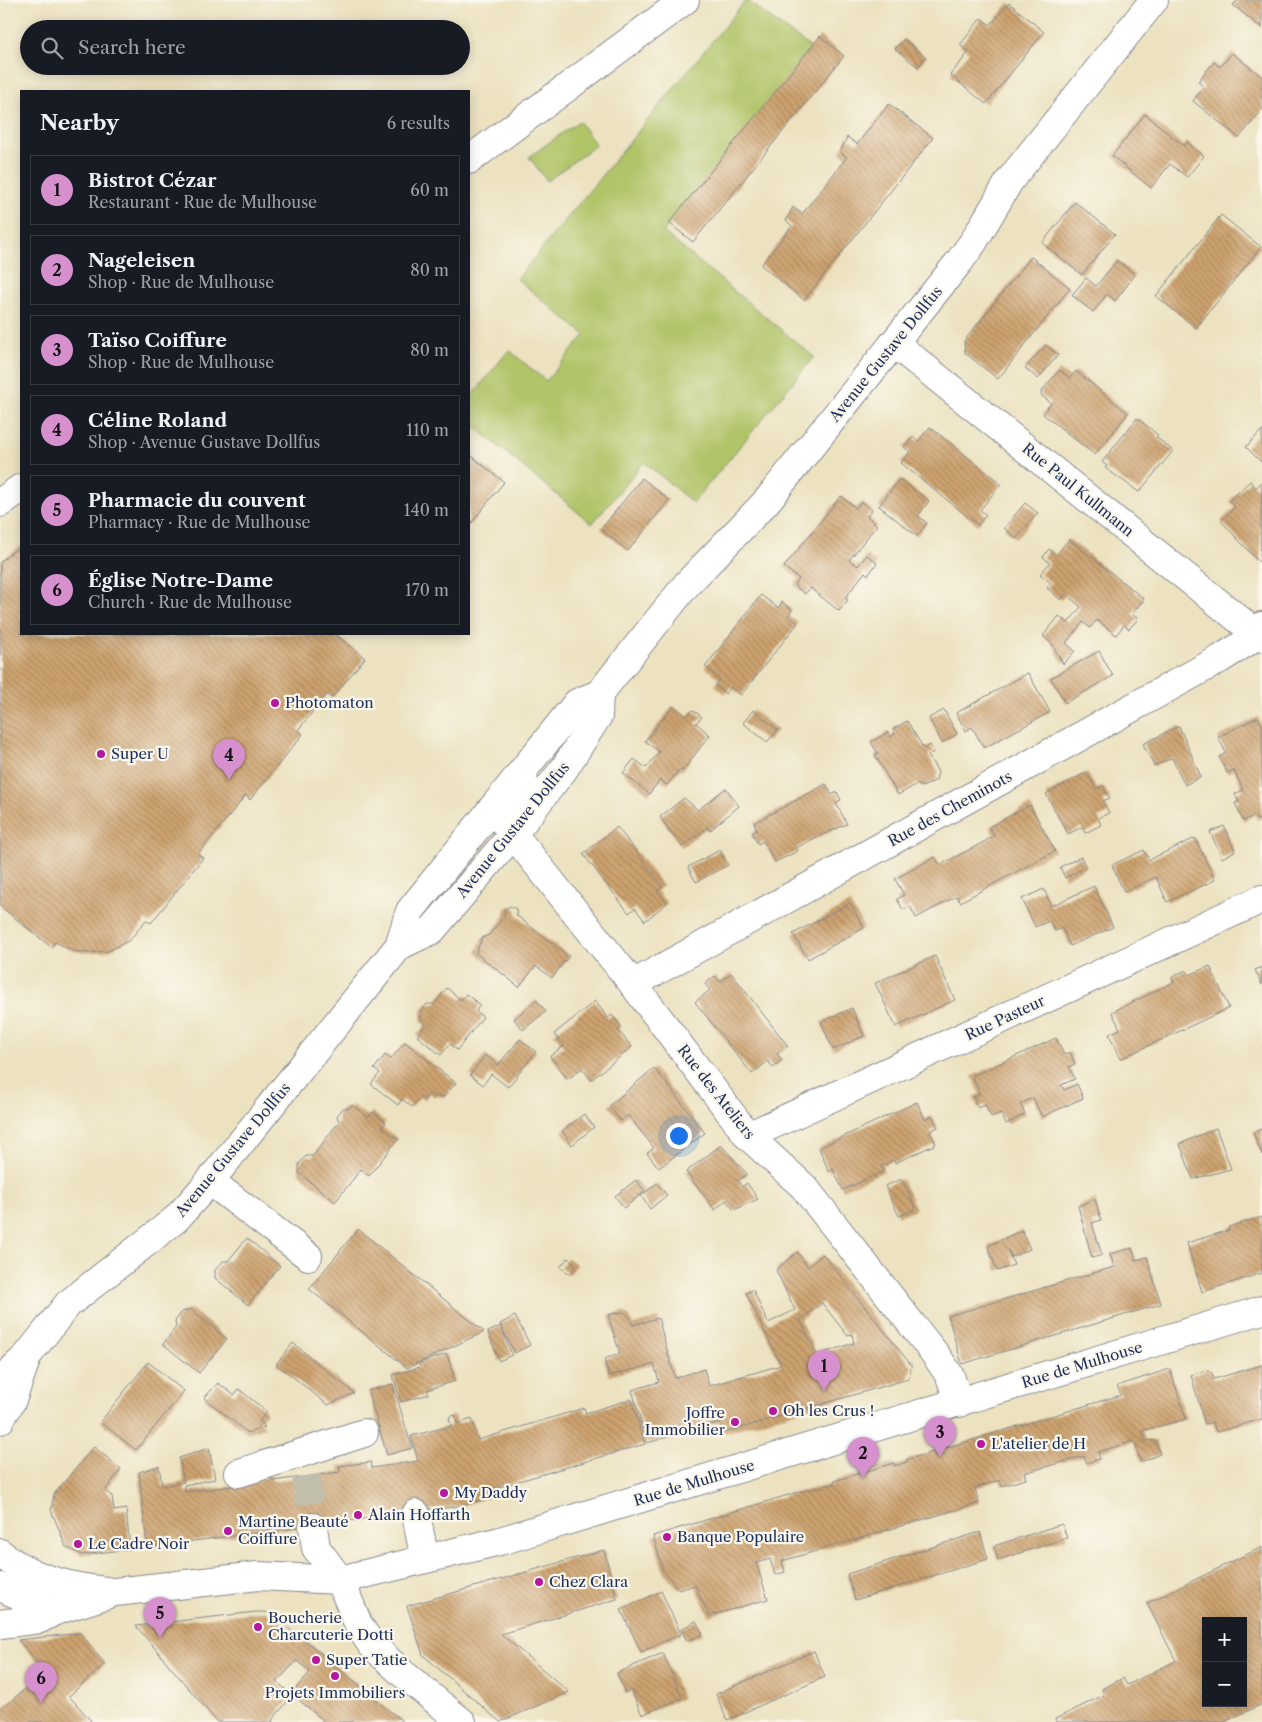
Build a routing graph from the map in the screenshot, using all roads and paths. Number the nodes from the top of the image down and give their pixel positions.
1 (685, 0) edge
2 (1154, 0) edge
3 (470, 159) edge
4 (894, 343) junction
5 (20, 489) edge
6 (0, 503) edge
7 (1260, 632) edge
8 (599, 694) junction
9 (524, 772) junction
10 (513, 834) junction
11 (1262, 899) edge
12 (399, 946) junction
13 (633, 984) junction
14 (748, 1136) junction
15 (210, 1181) junction
16 (308, 1256) dead end
17 (1262, 1310) edge
18 (27, 1356) junction
19 (0, 1381) edge
20 (959, 1403) junction
21 (0, 1420) edge
22 (364, 1433) dead end
23 (239, 1474) dead end
24 (416, 1514) dead end
25 (313, 1527) tunnel mouth
26 (422, 1545) dead end
27 (0, 1553) edge
28 (340, 1580) junction
29 (0, 1588) edge
30 (115, 1592) junction
31 (55, 1611) junction
32 (0, 1624) edge
33 (462, 1722) edge

1 - 3 street
2 - 4 street, Avenue Gustave Dollfus
4 - 7 street, Rue Paul Kullmann
4 - 8 street, Avenue Gustave Dollfus
5 - 6 street
7 - 13 street, Rue des Cheminots
8 - 9 street, Avenue Gustave Dollfus
8 - 10 street, Avenue Gustave Dollfus
9 - 10 street
9 - 12 street, Avenue Gustave Dollfus
10 - 12 street, Avenue Gustave Dollfus
10 - 13 street, Rue des Ateliers
11 - 14 street, Rue Pasteur
12 - 15 street, Avenue Gustave Dollfus
13 - 14 street, Rue des Ateliers
14 - 20 street, Rue des Ateliers
15 - 16 street
15 - 18 street, Avenue Gustave Dollfus
17 - 20 street, Rue de Mulhouse
18 - 19 street, Avenue Gustave Dollfus
18 - 21 street, Avenue Gustave Dollfus
20 - 28 street, Rue de Mulhouse
22 - 23 street
24 - 26 street
25 - 28 street
27 - 30 street, Rue de Mulhouse
28 - 30 street, Rue de Mulhouse
28 - 33 street
29 - 31 street
30 - 31 street, Rue de Mulhouse
31 - 32 street, Rue de Mulhouse

